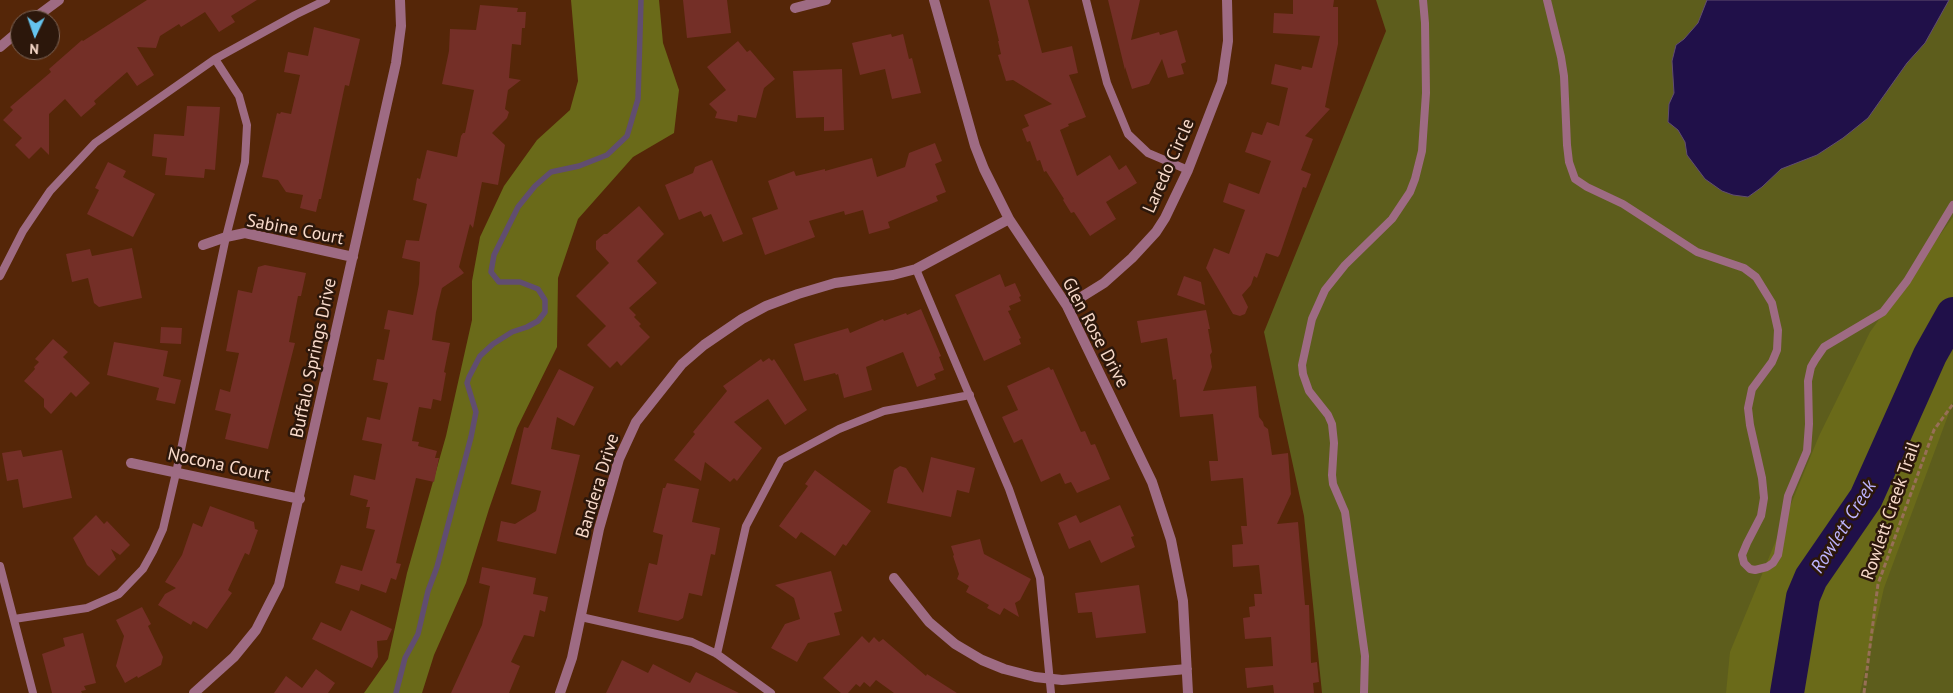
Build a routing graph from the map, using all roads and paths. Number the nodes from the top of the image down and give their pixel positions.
1 (59, 0) edge
2 (326, 0) edge
3 (400, 0) edge
4 (826, 0) edge
5 (934, 0) edge
6 (1086, 0) edge
7 (1227, 0) edge
8 (1423, 0) edge
9 (1547, 0) edge
10 (795, 8) dead end
11 (46, 10) edge
12 (10, 38) edge
13 (0, 47) edge
14 (215, 59) junction
15 (1188, 170) junction
16 (1953, 205) edge
17 (1009, 218) junction
18 (226, 237) junction
19 (203, 245) dead end
20 (353, 257) junction
21 (916, 269) junction
22 (0, 276) edge
23 (1067, 306) junction
24 (970, 395) junction
25 (1953, 404) edge
26 (131, 463) dead end
27 (176, 473) junction
28 (300, 499) junction
29 (0, 566) edge
30 (894, 578) dead end
31 (581, 617) junction
32 (14, 618) junction
33 (717, 654) junction
34 (1187, 669) junction
35 (1050, 679) junction
36 (33, 693) edge
37 (194, 693) edge
38 (560, 693) edge
39 (772, 693) edge
40 (1051, 693) edge
41 (1188, 693) edge
42 (1364, 693) edge
43 (1864, 693) edge

1 - 11 street
2 - 14 lane
3 - 20 street, Buffalo Springs Drive
4 - 10 street
5 - 17 street, Glen Rose Drive
6 - 15 lane
7 - 15 street, Laredo Circle
8 - 42 lane
9 - 16 lane
12 - 13 street
14 - 18 lane
14 - 22 lane
15 - 23 street, Laredo Circle
17 - 21 street, Bandera Drive
17 - 23 street, Glen Rose Drive
18 - 19 street, Sabine Court
18 - 20 street, Sabine Court
18 - 27 lane
20 - 28 street, Buffalo Springs Drive
21 - 24 lane
21 - 31 street, Bandera Drive
23 - 34 street, Glen Rose Drive
24 - 33 lane
24 - 35 lane
25 - 43 path, Rowlett Creek Trail
26 - 27 street, Nocona Court
27 - 28 street, Nocona Court
27 - 32 lane
28 - 37 street, Buffalo Springs Drive
29 - 32 lane
30 - 35 street
31 - 33 lane
31 - 38 street, Bandera Drive
32 - 36 lane
33 - 39 lane
34 - 35 street
34 - 41 street, Glen Rose Drive
35 - 40 lane

